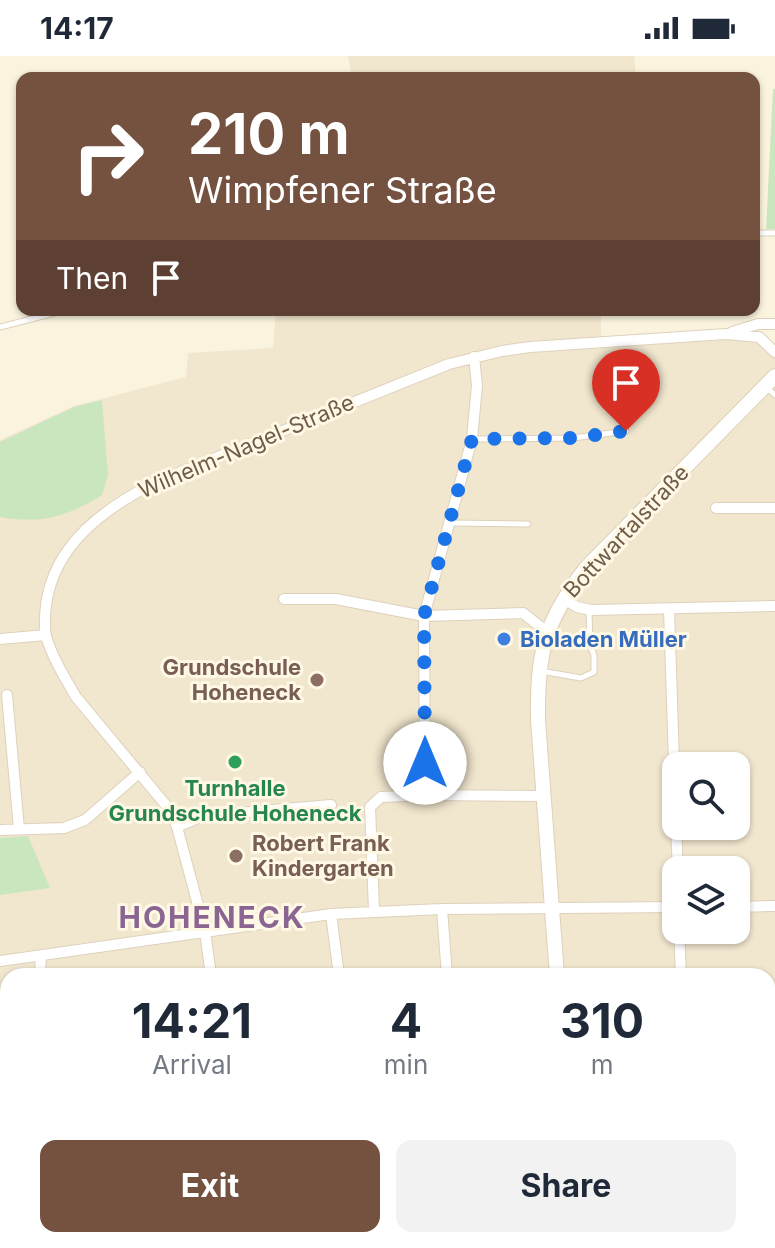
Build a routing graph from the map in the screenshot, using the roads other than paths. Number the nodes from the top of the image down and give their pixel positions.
1 (43, 316) edge
2 (774, 324) edge
3 (0, 327) edge
4 (726, 334) junction
5 (775, 352) edge
6 (474, 357) junction
7 (772, 386) edge
8 (626, 431) dead end
9 (472, 439) junction
10 (716, 508) dead end
11 (775, 508) edge
12 (449, 523) junction
13 (528, 524) dead end
14 (563, 598) junction
15 (284, 599) dead end
16 (775, 606) edge
17 (669, 609) junction
18 (589, 610) junction
19 (424, 616) junction
20 (547, 632) junction
21 (46, 635) junction
22 (0, 639) edge
23 (540, 671) junction
24 (7, 695) dead end
25 (674, 752) edge
26 (140, 772) junction
27 (425, 795) junction
28 (543, 796) junction
29 (331, 805) dead end
30 (177, 827) junction
31 (19, 829) junction
32 (0, 830) edge
33 (775, 906) edge
34 (662, 907) edge
35 (750, 907) edge
36 (553, 908) junction
37 (442, 909) junction
38 (374, 911) junction
39 (331, 914) junction
40 (205, 931) junction
41 (680, 944) edge
42 (41, 955) junction
43 (0, 961) edge
44 (40, 968) edge
45 (210, 968) edge
46 (338, 968) edge
47 (446, 968) edge
48 (557, 968) edge
49 (681, 968) edge

1 - 3 lane
2 - 4 street, Wilhelm-Nagel-Straße
4 - 5 street, Wilhelm-Nagel-Straße
4 - 6 street, Wilhelm-Nagel-Straße
6 - 9 street
6 - 21 street, Wilhelm-Nagel-Straße
7 - 14 main road, Bottwartalstraße
8 - 9 lane
9 - 12 street
10 - 11 street
12 - 13 lane
12 - 19 street
14 - 18 street
14 - 20 main road, Bottwartalstraße
15 - 19 street
16 - 17 street
17 - 18 street
17 - 25 street
18 - 23 lane
19 - 20 street
19 - 27 street
20 - 23 main road, Bottwartalstraße
21 - 22 street
21 - 26 street, Wilhelm-Nagel-Straße
23 - 28 main road, Bottwartalstraße
24 - 31 street
26 - 30 street, Wilhelm-Nagel-Straße
26 - 31 street
27 - 28 street
27 - 38 street
28 - 36 main road, Bottwartalstraße
29 - 30 street
30 - 40 street, Wilhelm-Nagel-Straße
31 - 32 street
33 - 35 street
34 - 36 street
36 - 37 street
36 - 48 main road, Bottwartalstraße
37 - 38 street
37 - 47 street
38 - 39 street
39 - 40 street
39 - 46 street
40 - 42 street
40 - 45 street, Wilhelm-Nagel-Straße
41 - 49 street
42 - 43 street
42 - 44 street

